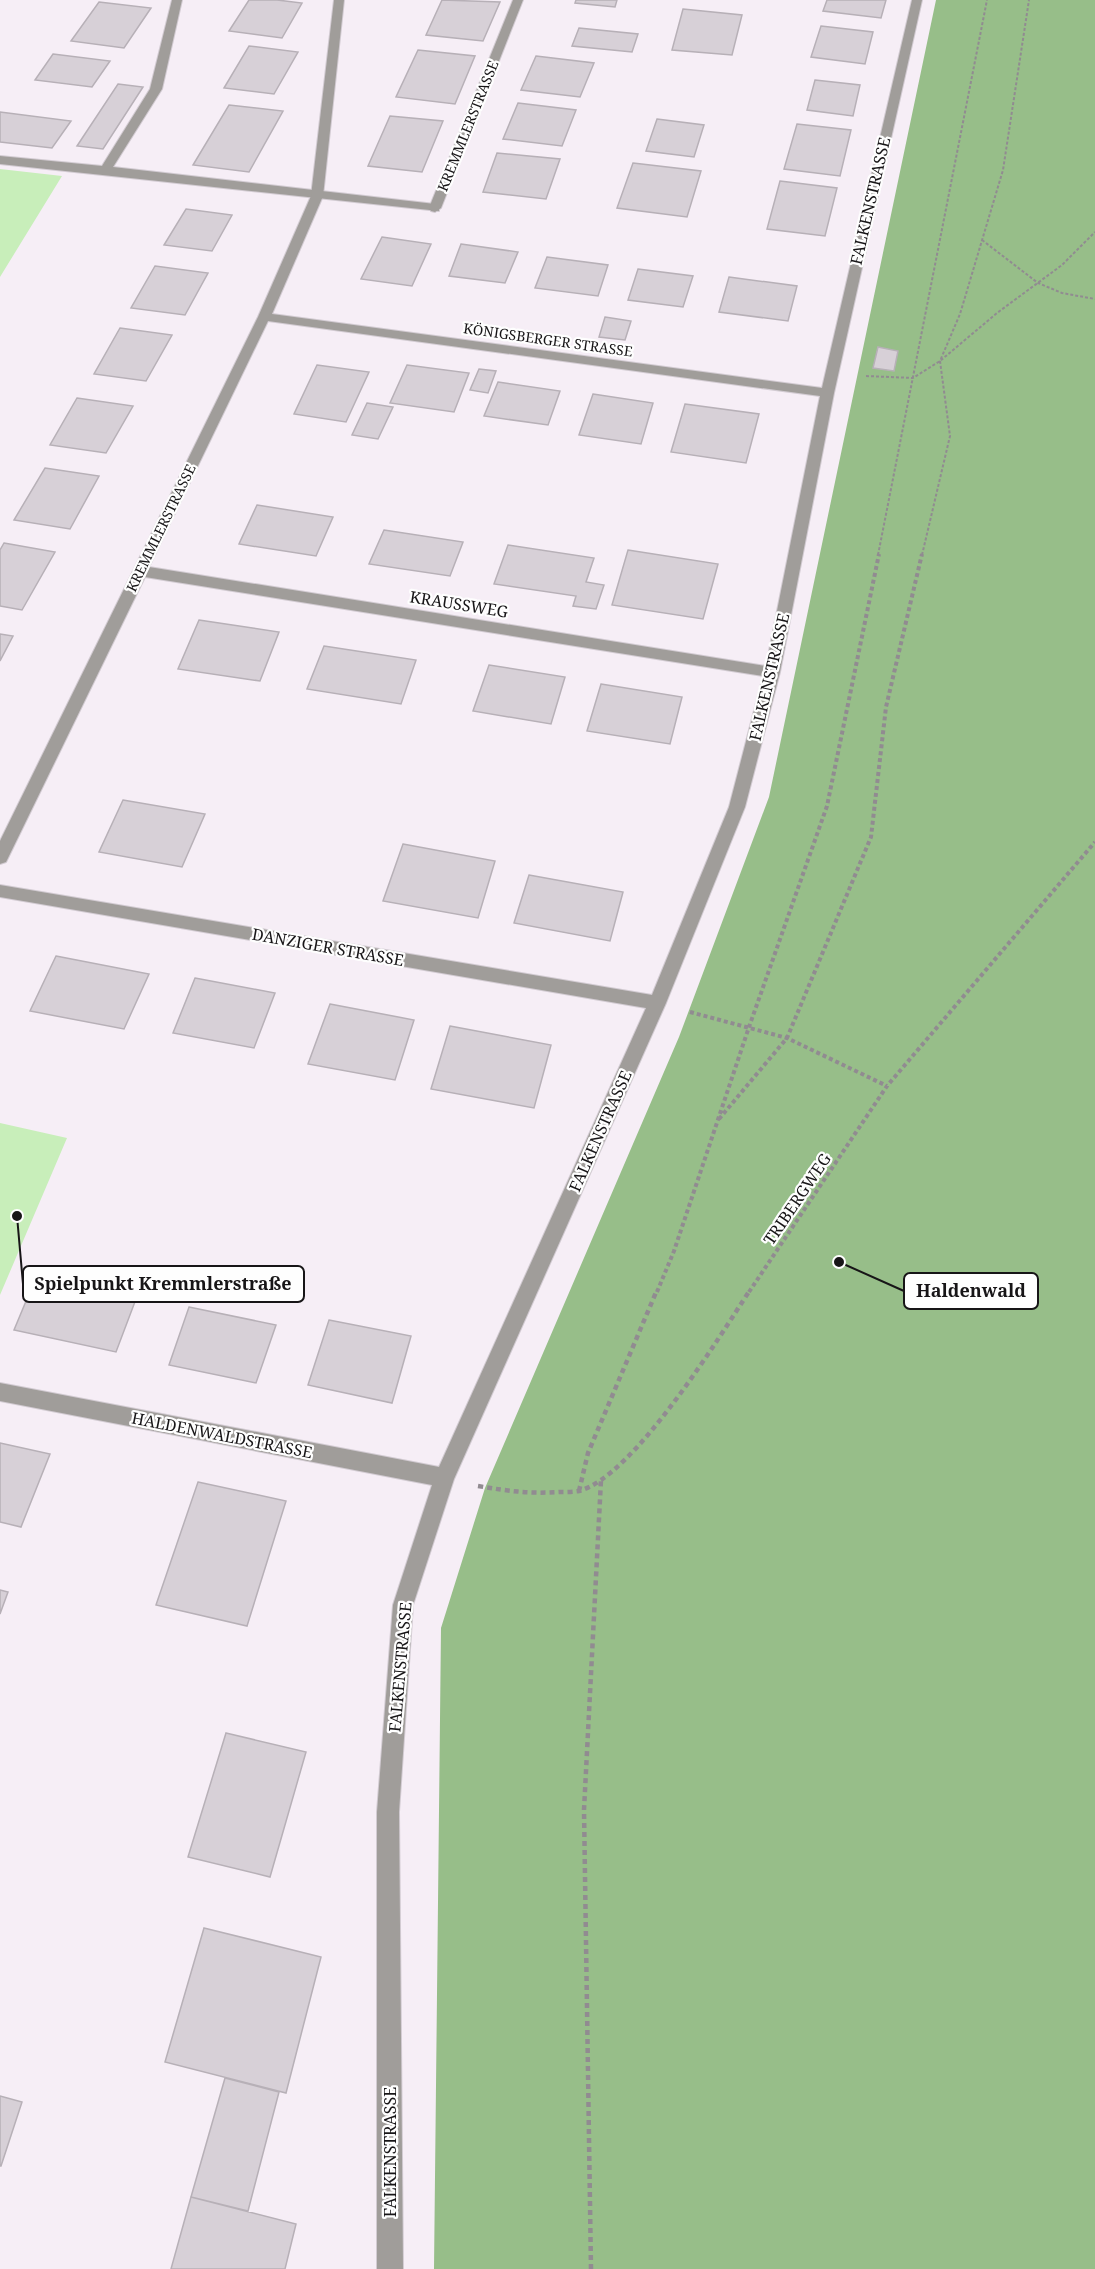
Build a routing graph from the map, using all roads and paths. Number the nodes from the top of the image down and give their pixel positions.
1 (177, 0) edge
2 (339, 0) edge
3 (518, 0) edge
4 (917, 0) edge
5 (987, 0) edge
6 (1029, 0) edge
7 (0, 160) edge
8 (105, 171) junction
9 (317, 196) junction
10 (1095, 232) edge
11 (982, 240) junction
12 (1038, 283) junction
13 (1095, 299) edge
14 (264, 317) junction
15 (940, 361) junction
16 (832, 372) junction
17 (913, 378) junction
18 (827, 393) junction
19 (140, 571) junction
20 (772, 672) junction
21 (1095, 842) edge
22 (0, 858) edge
23 (0, 891) edge
24 (657, 1003) junction
25 (749, 1027) junction
26 (787, 1038) junction
27 (887, 1086) junction
28 (717, 1122) junction
29 (0, 1392) edge
30 (444, 1478) junction
31 (601, 1479) junction
32 (485, 1488) dead end
33 (579, 1491) junction
34 (390, 2269) edge
35 (591, 2269) edge

1 - 8 street
2 - 9 street, KREMMLERSTRASSE
3 - 9 street, KREMMLERSTRASSE
4 - 16 street, FALKENSTRASSE
5 - 17 path
6 - 11 path
7 - 8 street
8 - 9 street
9 - 14 street, KREMMLERSTRASSE
10 - 12 path
11 - 12 path
11 - 15 path
12 - 13 path
12 - 15 path
14 - 18 street, KÖNIGSBERGER STRASSE
14 - 19 street, KREMMLERSTRASSE
15 - 17 path
15 - 26 path
16 - 17 path
16 - 18 street, FALKENSTRASSE
17 - 25 path
18 - 20 street, FALKENSTRASSE
19 - 20 street, KRAUSSWEG
19 - 22 street, KREMMLERSTRASSE
20 - 24 street, FALKENSTRASSE
21 - 27 path, TRIBERGWEG
23 - 24 street, DANZIGER STRASSE
24 - 25 path
24 - 30 street, FALKENSTRASSE
25 - 26 path
25 - 28 path
26 - 27 path
26 - 28 path
27 - 31 path, TRIBERGWEG
28 - 33 path
29 - 30 street, HALDENWALDSTRASSE
30 - 34 street, FALKENSTRASSE
31 - 33 path, TRIBERGWEG
31 - 35 path
32 - 33 path, TRIBERGWEG

